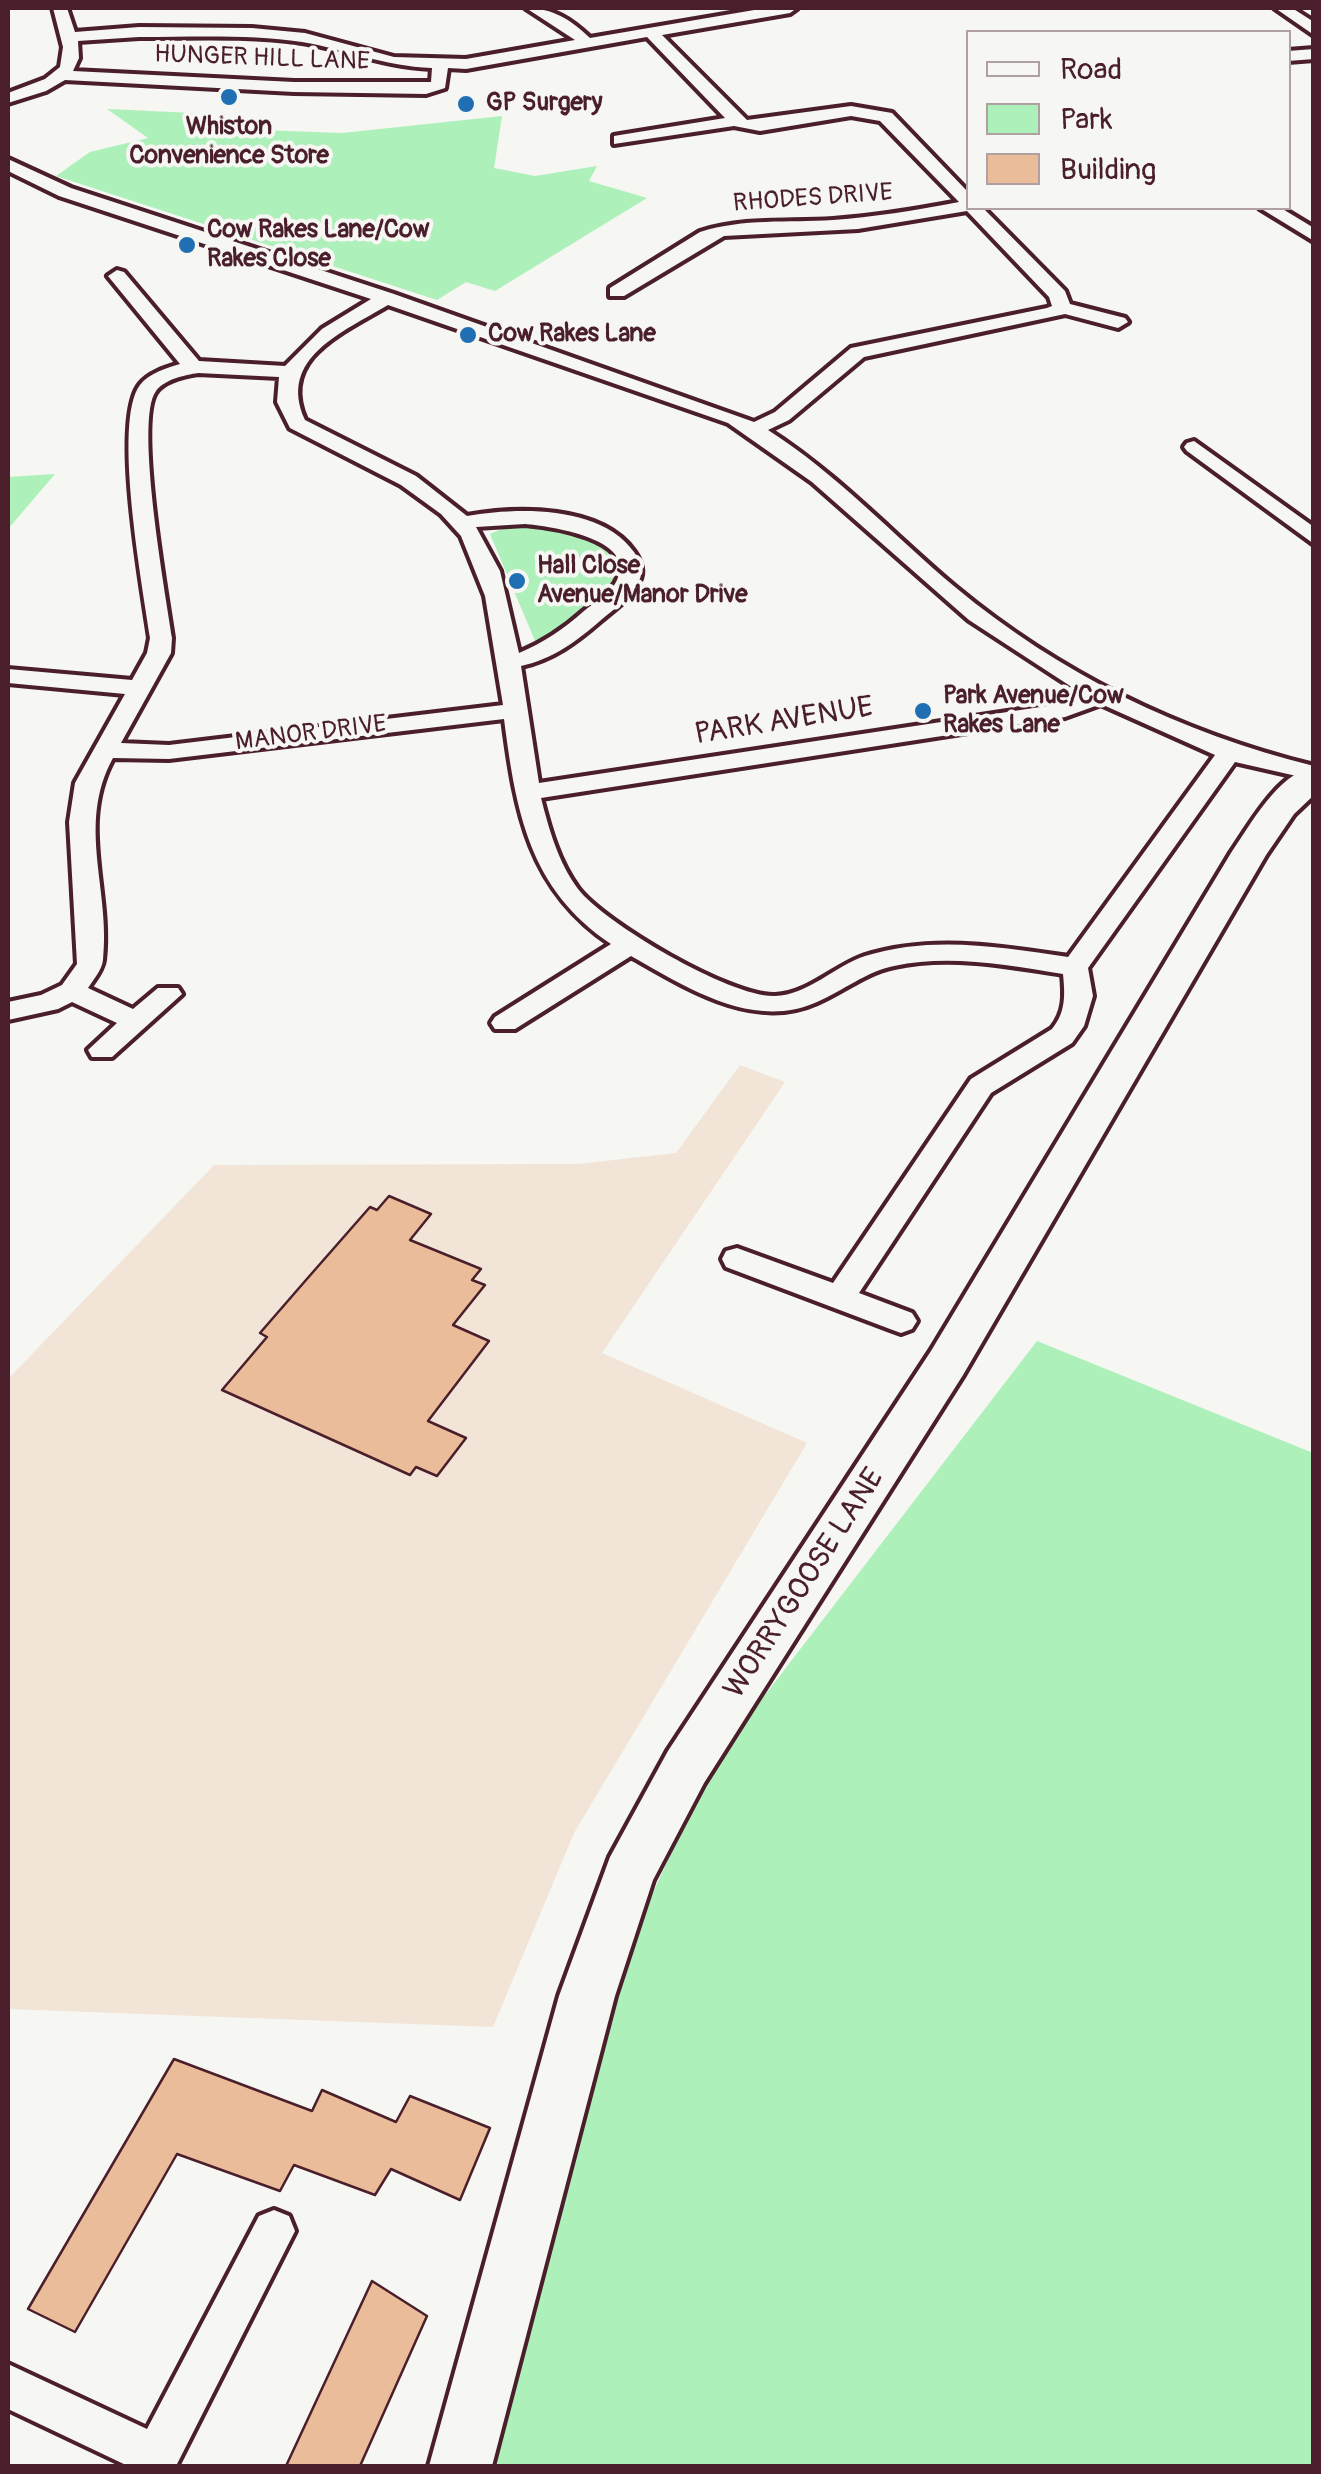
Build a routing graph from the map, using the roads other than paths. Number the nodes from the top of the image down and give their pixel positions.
1 (60, 8) edge
2 (534, 8) edge
3 (790, 8) edge
4 (1282, 8) edge
5 (1314, 30) edge
6 (651, 32) junction
7 (68, 37) junction
8 (587, 43) junction
9 (440, 64) junction
10 (62, 75) junction
11 (8, 98) edge
12 (735, 121) junction
13 (611, 140) dead end
14 (8, 164) edge
15 (966, 201) edge
16 (966, 206) edge
17 (975, 210) edge
18 (1272, 210) edge
19 (1314, 236) edge
20 (117, 276) dead end
21 (617, 292) dead end
22 (388, 298) junction
23 (1062, 308) junction
24 (1118, 322) dead end
25 (194, 368) junction
26 (291, 372) junction
27 (754, 429) junction
28 (1194, 447) dead end
29 (462, 523) junction
30 (1314, 538) edge
31 (511, 662) junction
32 (8, 676) edge
33 (140, 688) junction
34 (1105, 695) junction
35 (516, 711) junction
36 (105, 750) junction
37 (1230, 752) junction
38 (1314, 774) edge
39 (531, 792) junction
40 (630, 944) junction
41 (1074, 967) junction
42 (72, 992) junction
43 (168, 994) dead end
44 (8, 1012) edge
45 (136, 1021) junction
46 (504, 1023) dead end
47 (102, 1050) dead end
48 (737, 1259) dead end
49 (840, 1297) junction
50 (901, 1321) dead end
51 (274, 2231) dead end
52 (8, 2386) edge
53 (154, 2462) edge
54 (460, 2466) edge

1 - 7 street
2 - 8 street
3 - 6 street
4 - 5 street
6 - 8 street
6 - 12 street
7 - 9 street
7 - 10 street
8 - 9 street
9 - 10 street, HUNGER HILL LANE
10 - 11 street
12 - 13 street
12 - 15 street
14 - 22 street
16 - 21 street, RHODES DRIVE
17 - 23 street
18 - 19 street
20 - 25 street
22 - 26 street
22 - 27 street
23 - 24 street
23 - 27 street
25 - 26 street
25 - 33 street
26 - 29 street
27 - 34 street
28 - 30 street
29 - 31 street
29 - 31 street
31 - 35 street
32 - 33 street
33 - 36 street
34 - 37 street
34 - 39 street, PARK AVENUE
35 - 36 street, MANOR DRIVE
35 - 39 street
36 - 42 street
37 - 38 street
37 - 41 street
38 - 54 main road, WORRYGOOSE LANE
39 - 40 street
40 - 41 street
40 - 46 street
41 - 49 street
42 - 44 street
42 - 45 street
43 - 45 street
45 - 47 street
48 - 49 street
49 - 50 street
51 - 53 street
52 - 53 street

